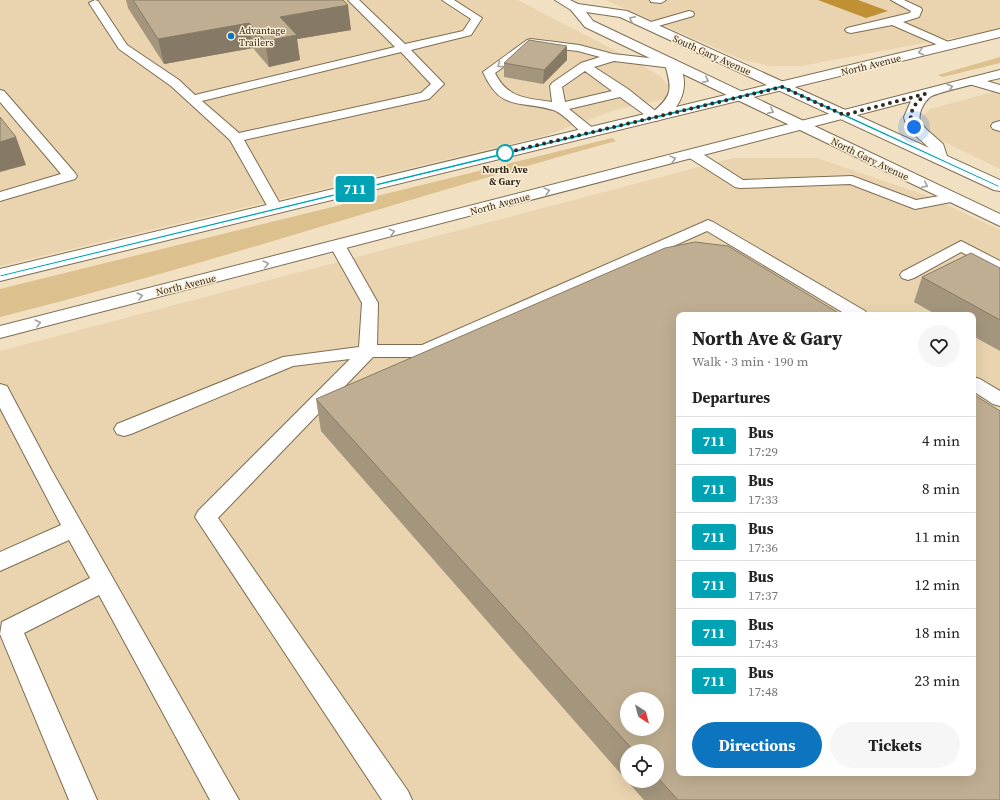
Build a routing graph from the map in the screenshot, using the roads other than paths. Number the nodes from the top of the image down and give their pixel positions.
1 (353, 0) edge
2 (447, 0) edge
3 (560, 0) edge
4 (655, 0) edge
5 (661, 0) edge
6 (896, 0) edge
7 (94, 3) dead end
8 (575, 7) junction
9 (689, 14) dead end
10 (893, 21) junction
11 (648, 26) junction
12 (851, 30) dead end
13 (1000, 33) edge
14 (948, 46) junction
15 (403, 48) junction
16 (613, 57) junction
17 (672, 64) junction
18 (585, 66) junction
19 (1000, 74) edge
20 (973, 81) junction
21 (782, 87) junction
22 (1000, 89) edge
23 (624, 92) junction
24 (0, 94) edge
25 (925, 94) junction
26 (741, 96) junction
27 (193, 99) junction
28 (559, 107) junction
29 (844, 115) junction
30 (658, 116) junction
31 (802, 126) junction
32 (589, 132) junction
33 (236, 138) junction
34 (693, 154) junction
35 (940, 159) junction
36 (998, 183) edge
37 (0, 197) edge
38 (951, 198) junction
39 (276, 209) junction
40 (1000, 221) edge
41 (338, 246) junction
42 (1000, 267) edge
43 (0, 275) edge
44 (908, 275) dead end
45 (854, 312) edge
46 (0, 332) edge
47 (368, 351) junction
48 (976, 385) edge
49 (0, 390) edge
50 (1000, 400) edge
51 (124, 430) dead end
52 (73, 529) junction
53 (0, 562) edge
54 (103, 582) junction
55 (83, 800) edge
56 (225, 800) edge
57 (398, 800) edge

1 - 15 lane
2 - 15 lane
3 - 8 main road, South Gary Avenue
4 - 5 lane
6 - 10 lane
7 - 27 lane
11 -> 8 main road, South Gary Avenue
8 - 17 main road, South Gary Avenue
9 - 11 lane
10 - 12 lane
10 - 14 lane
11 - 21 main road, South Gary Avenue
13 - 14 main road, North Avenue
14 -> 21 main road, North Avenue
15 - 27 lane
15 - 33 lane
16 - 17 lane
16 - 18 lane
16 -> 28 lane
17 -> 26 main road, South Gary Avenue
17 - 30 main road
18 - 23 lane
18 - 28 lane
19 - 20 main road, North Avenue
20 - 22 lane
25 -> 20 main road, North Avenue
21 - 26 main road, North Avenue
21 - 29 main road, South Gary Avenue
23 - 28 lane
23 - 30 lane
24 - 37 lane
25 - 29 main road, North Avenue
25 - 35 main road
26 - 30 main road, North Avenue
26 -> 31 main road, North Gary Avenue
27 - 33 lane
28 - 32 lane
29 - 31 main road, North Avenue
29 - 35 main road
30 - 32 main road, North Avenue
31 - 34 main road, North Avenue
31 -> 38 main road, North Gary Avenue
32 - 39 main road, North Avenue
33 - 39 lane
34 - 38 lane
41 -> 34 main road, North Avenue
35 - 36 main road
38 - 40 main road, North Gary Avenue
39 - 43 main road, North Avenue
46 -> 41 main road, North Avenue
41 - 47 lane
42 - 44 lane
45 - 47 lane
47 - 51 lane
47 - 57 lane
48 - 50 lane
49 - 52 lane
52 - 53 lane
52 - 54 lane
54 - 55 lane
54 - 56 lane

